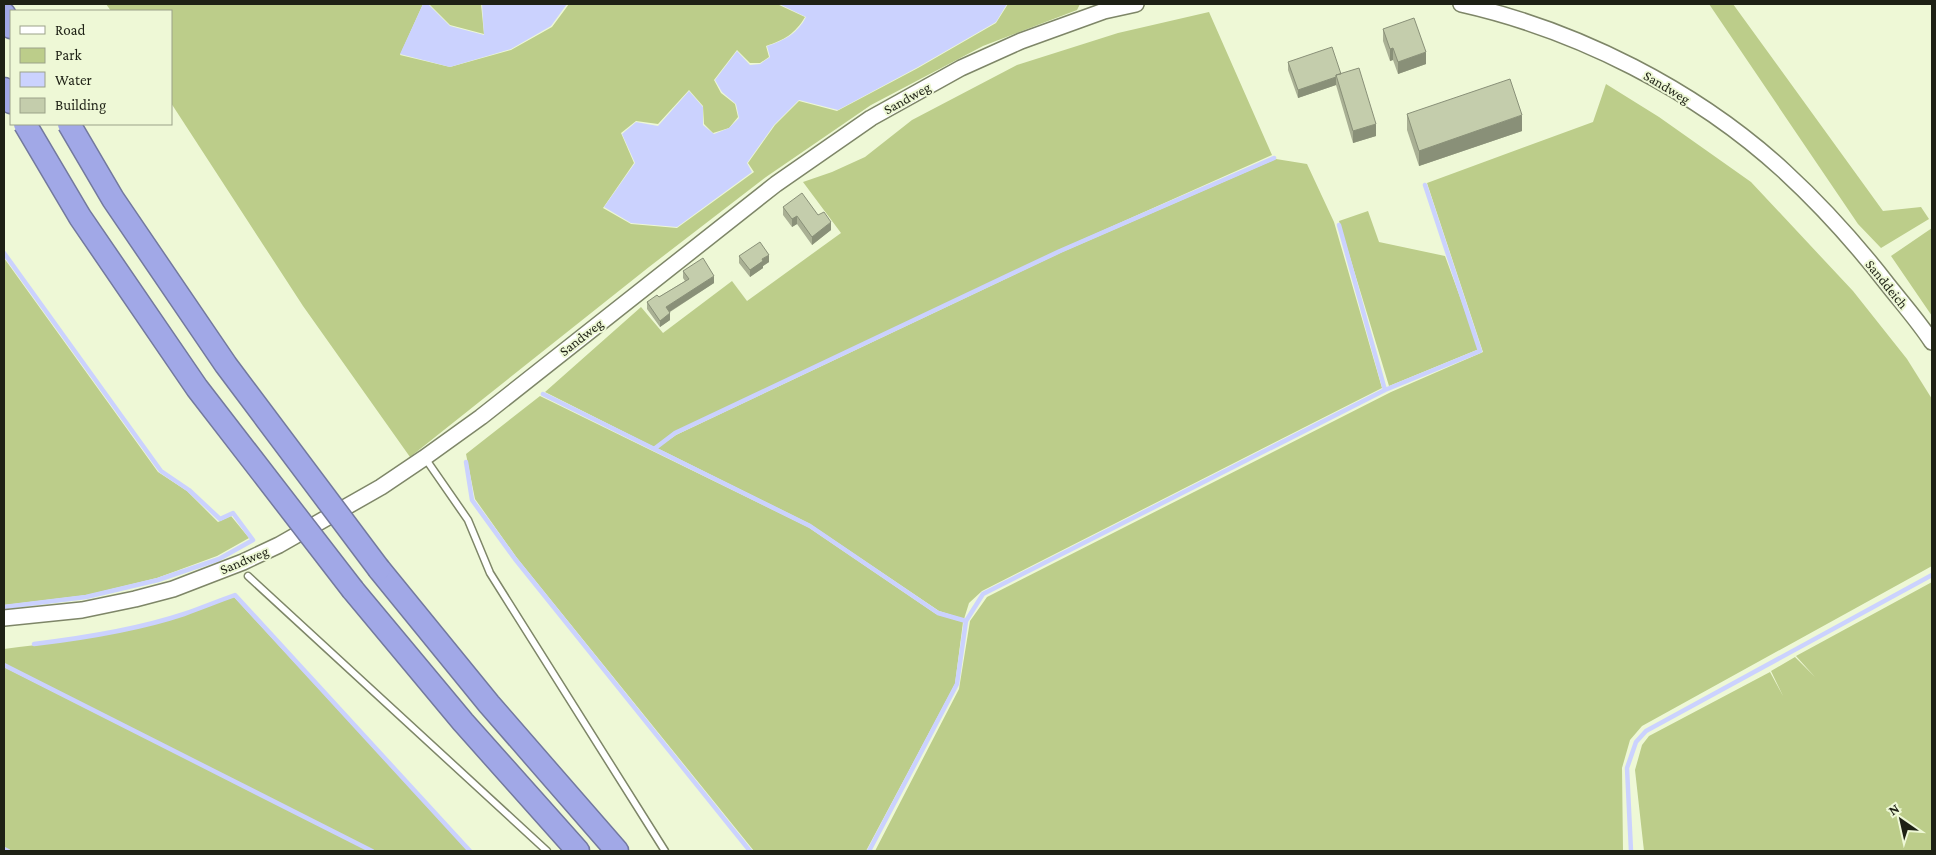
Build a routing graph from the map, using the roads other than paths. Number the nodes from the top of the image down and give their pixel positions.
1 (1136, 4) edge
2 (1461, 4) edge
3 (4, 14) edge
4 (10, 25) edge
5 (4, 89) edge
6 (10, 100) edge
7 (26, 125) edge
8 (70, 125) edge
9 (1839, 227) joint
10 (1932, 342) edge
11 (424, 458) junction
12 (248, 576) dead end
13 (4, 618) edge
14 (547, 851) edge
15 (578, 851) edge
16 (617, 851) edge
17 (665, 851) edge

1 - 11 street, Sandweg
2 - 9 street, Sandweg
3 - 4 highway
5 - 6 highway
7 - 15 highway, bridge
8 - 16 highway, bridge
9 - 10 street, Sanddeich
11 - 13 street, Sandweg
11 - 17 lane
12 - 14 lane

